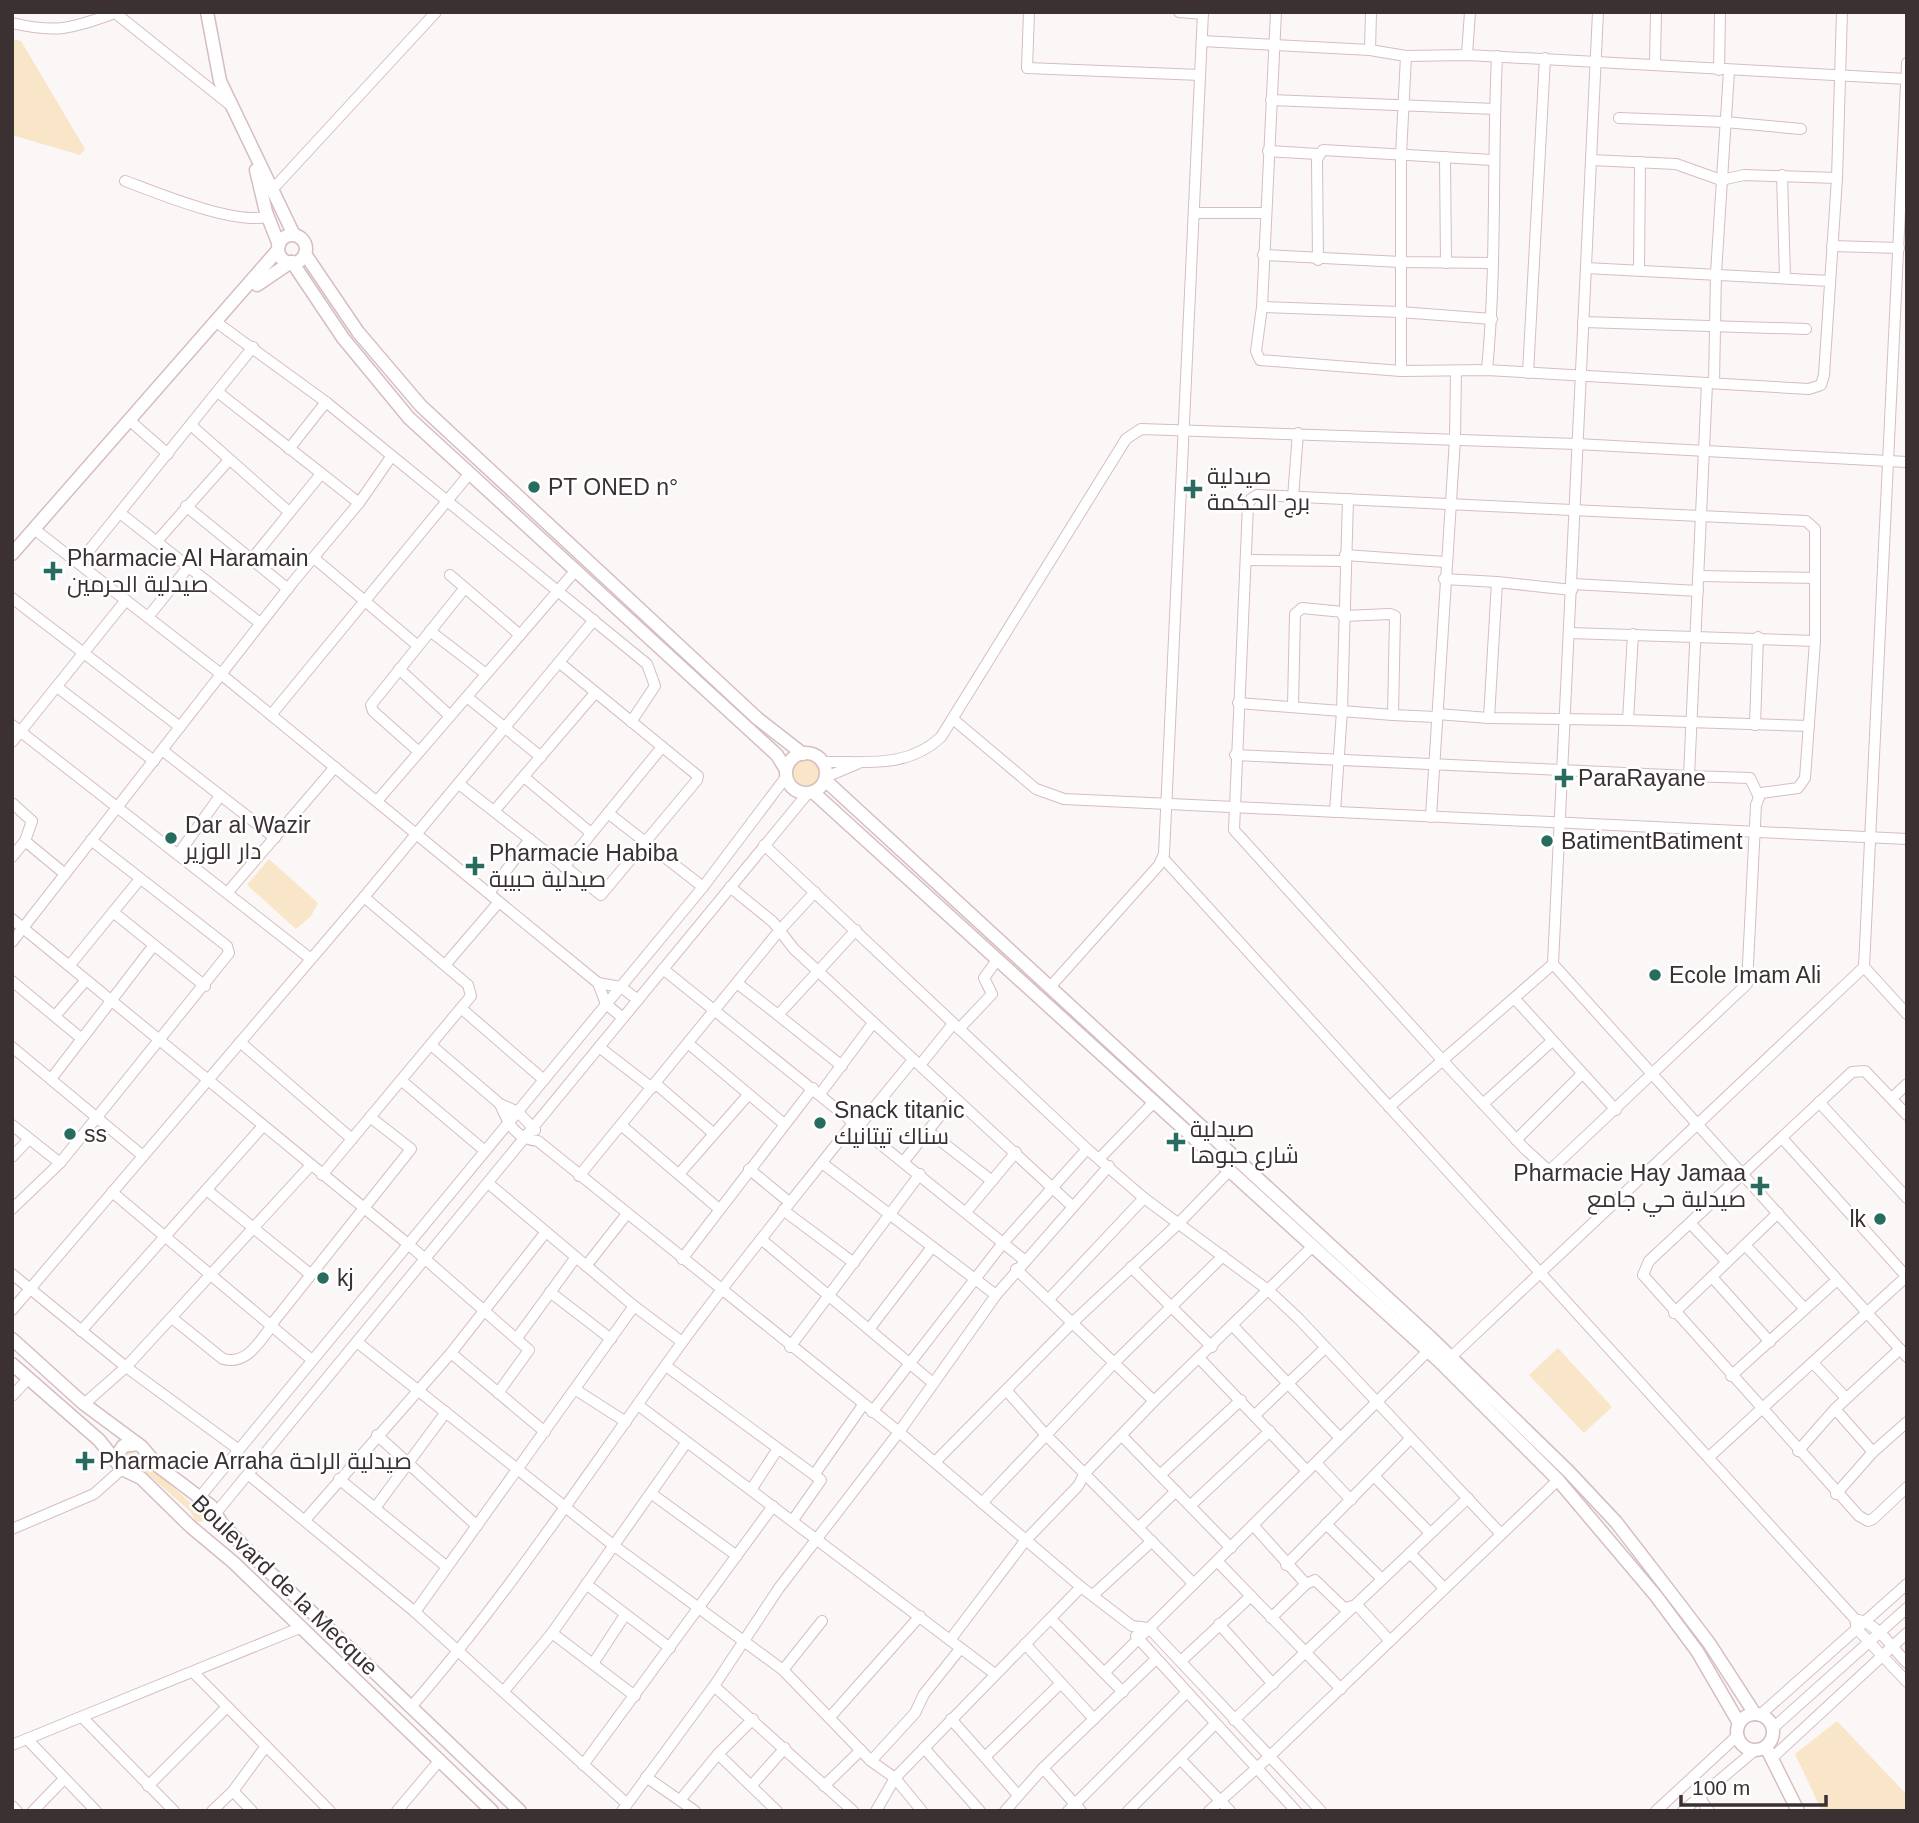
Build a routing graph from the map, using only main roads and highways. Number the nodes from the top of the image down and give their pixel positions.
1 (207, 12) edge
2 (254, 156) junction
3 (295, 235) junction
4 (279, 248) junction
5 (305, 254) junction
6 (292, 262) junction
7 (229, 306) junction
8 (12, 554) edge
9 (803, 754) junction
10 (786, 774) junction
11 (826, 778) junction
12 (810, 793) junction
13 (12, 1339) edge
14 (12, 1364) edge
15 (138, 1444) junction
16 (121, 1467) junction
17 (215, 1514) junction
18 (191, 1527) junction
19 (1758, 1714) junction
20 (1738, 1729) junction
21 (1764, 1752) junction
22 (492, 1811) edge
23 (520, 1811) edge
24 (1798, 1811) edge

1 - 2 main road
2 - 3 main road
2 - 4 main road
3 - 4 main road
3 - 5 main road
4 - 6 main road
4 - 7 main road
5 - 6 main road
5 - 9 main road
6 - 7 main road
6 - 10 main road
7 - 8 main road
9 - 10 main road
9 - 11 main road
10 - 12 main road
11 - 12 main road
11 - 19 main road
12 - 20 main road
13 - 15 main road, Boulevard de la Mecque
14 - 16 main road, Boulevard de la Mecque
15 - 16 main road
15 - 17 main road, Boulevard de la Mecque
16 - 18 main road, Boulevard de la Mecque
17 - 18 main road
17 - 23 main road, Boulevard de la Mecque
18 - 22 main road, Boulevard de la Mecque
19 - 20 main road
19 - 21 main road
20 - 21 main road
21 - 24 main road

